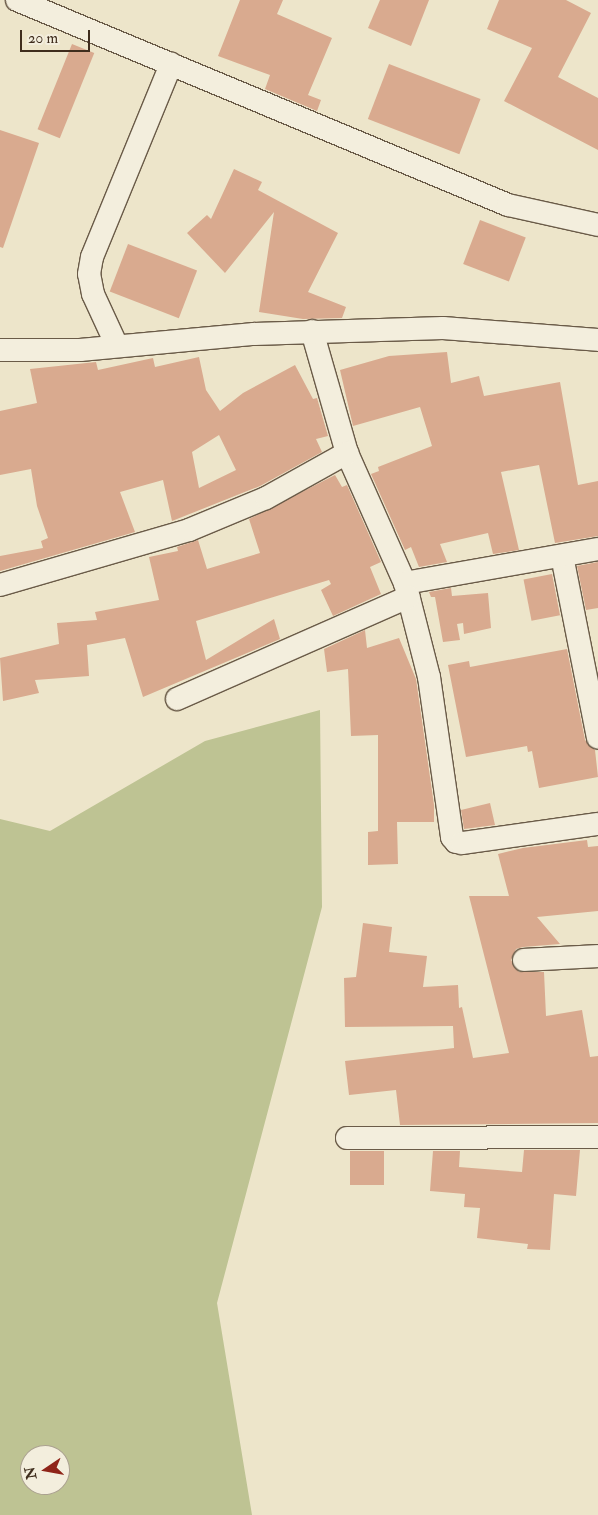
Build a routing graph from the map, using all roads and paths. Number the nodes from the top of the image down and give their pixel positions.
1 (17, 0) edge
2 (171, 64) junction
3 (598, 225) edge
4 (312, 331) junction
5 (598, 340) edge
6 (118, 346) junction
7 (0, 350) edge
8 (347, 454) junction
9 (598, 549) edge
10 (562, 556) junction
11 (0, 586) edge
12 (407, 590) junction
13 (177, 699) dead end
14 (598, 737) edge
15 (598, 824) edge
16 (598, 956) edge
17 (524, 960) dead end
18 (598, 1137) edge
19 (347, 1138) dead end

1 - 2 street
2 - 3 street
2 - 6 street
4 - 5 street
4 - 6 street
4 - 8 street
6 - 7 street
8 - 11 street
8 - 12 street
9 - 10 street
10 - 12 street
10 - 14 street
12 - 13 street
12 - 15 street
16 - 17 street
18 - 19 street

